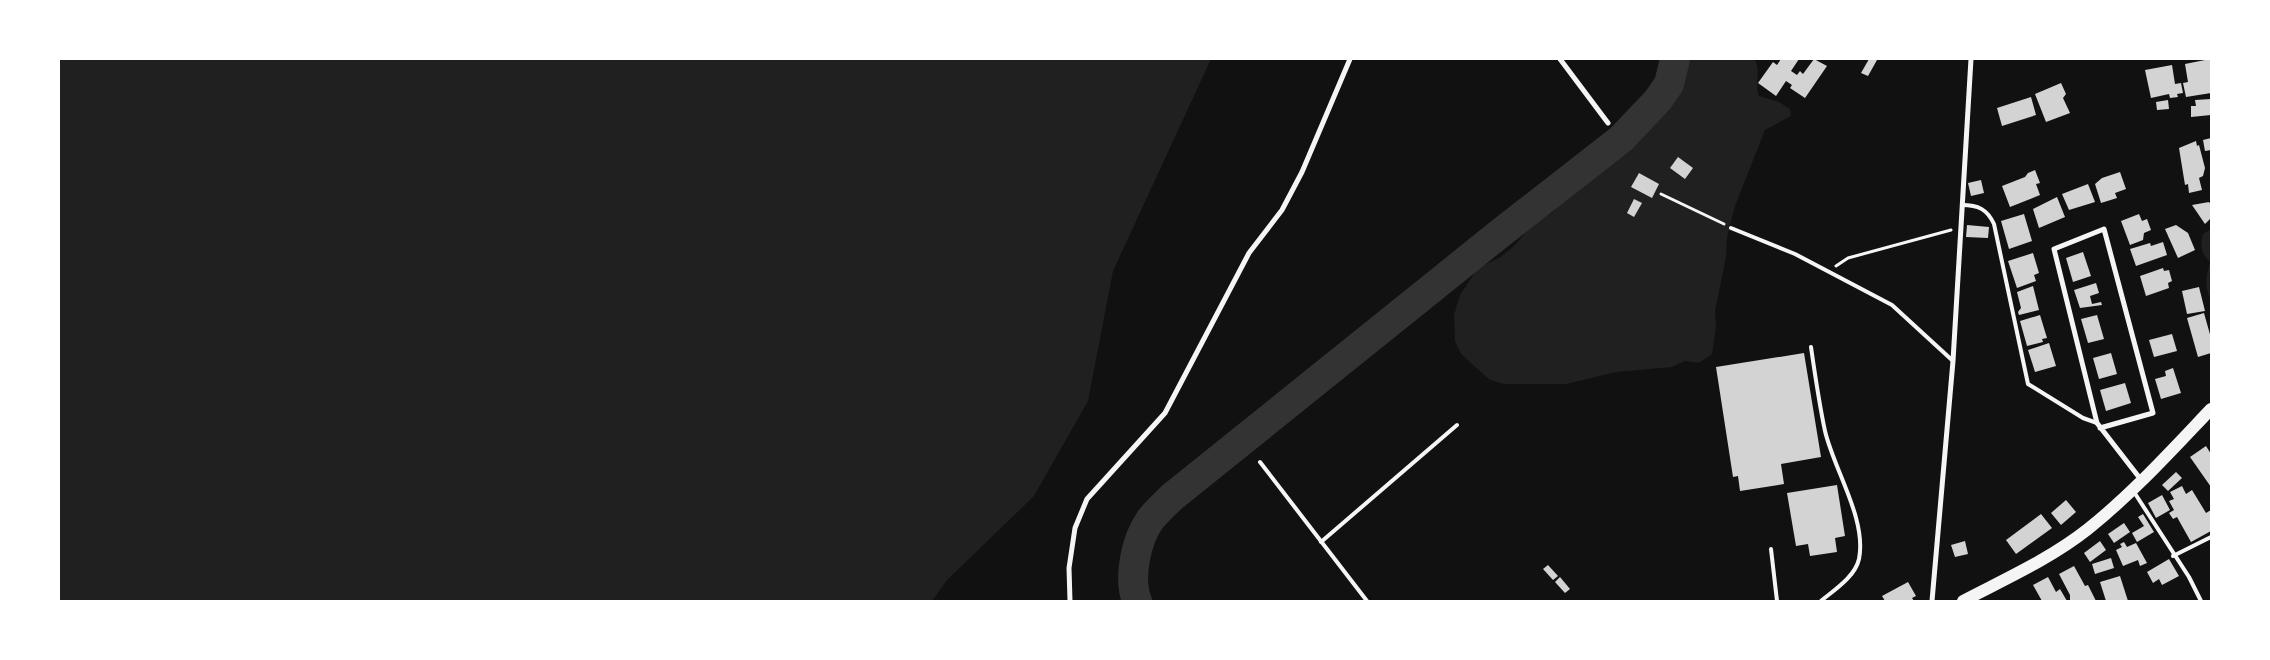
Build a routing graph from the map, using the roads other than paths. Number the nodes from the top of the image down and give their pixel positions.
1 (1350, 59) edge
2 (1560, 59) edge
3 (1971, 59) edge
4 (1608, 123) dead end
5 (1962, 205) junction
6 (1731, 228) dead end
7 (1811, 347) dead end
8 (1953, 361) junction
9 (2211, 409) edge
10 (1457, 425) dead end
11 (2098, 426) junction
12 (1260, 462) dead end
13 (2137, 486) junction
14 (2211, 536) edge
15 (1321, 542) junction
16 (1771, 548) dead end
17 (2173, 556) junction
18 (1070, 601) edge
19 (1367, 601) edge
20 (1777, 601) edge
21 (1821, 601) edge
22 (1932, 601) edge
23 (1963, 601) edge
24 (2200, 601) edge

1 - 18 street
2 - 4 street
3 - 5 street
5 - 8 street
5 - 11 lane
6 - 8 lane
7 - 21 lane
8 - 22 street
9 - 13 main road
10 - 15 lane
11 - 11 street
11 - 13 street
12 - 15 lane
13 - 17 lane
13 - 23 main road
14 - 17 lane
15 - 19 lane
16 - 20 lane
17 - 24 lane

